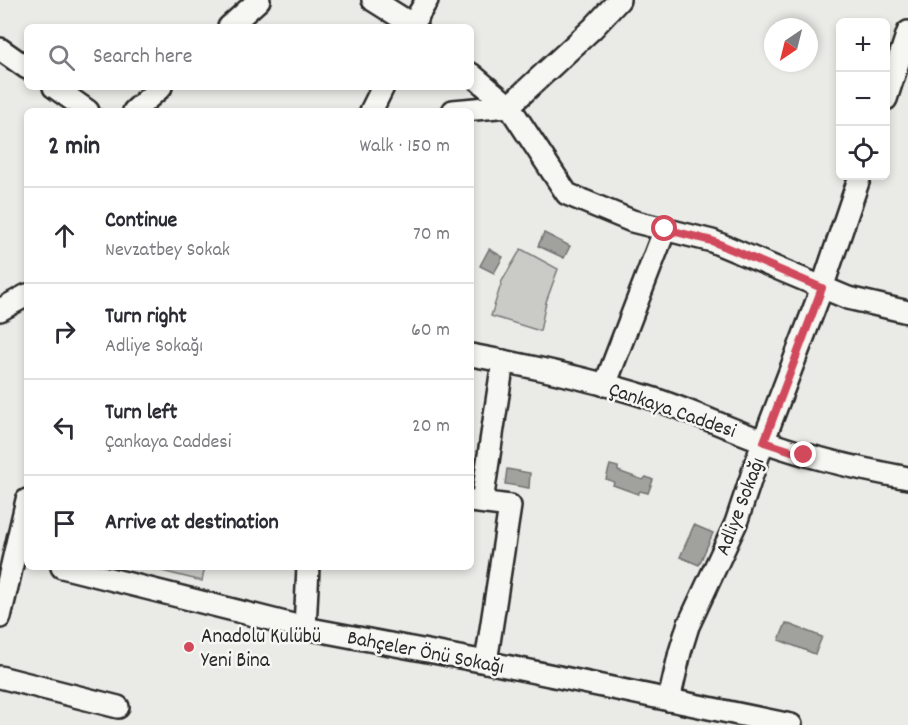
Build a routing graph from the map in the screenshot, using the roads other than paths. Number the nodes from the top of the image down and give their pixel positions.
1 (259, 0) edge
2 (373, 0) edge
3 (427, 0) edge
4 (619, 0) edge
5 (232, 24) edge
6 (410, 24) edge
7 (414, 24) edge
8 (908, 32) edge
9 (0, 49) edge
10 (24, 66) edge
11 (474, 77) edge
12 (890, 84) edge
13 (58, 90) edge
14 (158, 90) edge
15 (382, 90) edge
16 (508, 106) junction
17 (84, 108) edge
18 (137, 108) edge
19 (372, 108) edge
20 (474, 109) edge
21 (859, 180) edge
22 (665, 229) junction
23 (822, 288) junction
24 (24, 298) edge
25 (0, 310) edge
26 (908, 312) edge
27 (474, 356) edge
28 (503, 361) junction
29 (605, 385) junction
30 (764, 442) junction
31 (908, 478) edge
32 (476, 502) edge
33 (24, 528) edge
34 (21, 557) edge
35 (74, 570) edge
36 (308, 570) edge
37 (0, 617) edge
38 (305, 628) junction
39 (486, 662) junction
40 (0, 677) edge
41 (669, 700) junction
42 (118, 707) dead end
43 (791, 725) edge

1 - 5 street
2 - 6 street
3 - 7 street
4 - 16 street
8 - 12 street
9 - 10 street
11 - 16 street
13 - 17 street
14 - 18 street
15 - 19 street
16 - 20 street
16 - 22 street
21 - 23 street, Adliye Sokağı
22 - 23 street
22 - 29 street
23 - 26 street
23 - 30 street, Adliye Sokağı
24 - 25 street
27 - 28 street, Çankaya Caddesi
28 - 29 street, Çankaya Caddesi
28 - 32 street
29 - 30 street, Çankaya Caddesi
30 - 31 street, Çankaya Caddesi
30 - 41 street, Adliye Sokağı
32 - 39 street
33 - 34 street
34 - 37 street
35 - 38 street, Bahçeler Önü Sokağı
36 - 38 street
38 - 39 street, Bahçeler Önü Sokağı
39 - 41 street, Bahçeler Önü Sokağı
40 - 42 street
41 - 43 street, Bahçeler Önü Sokağı

